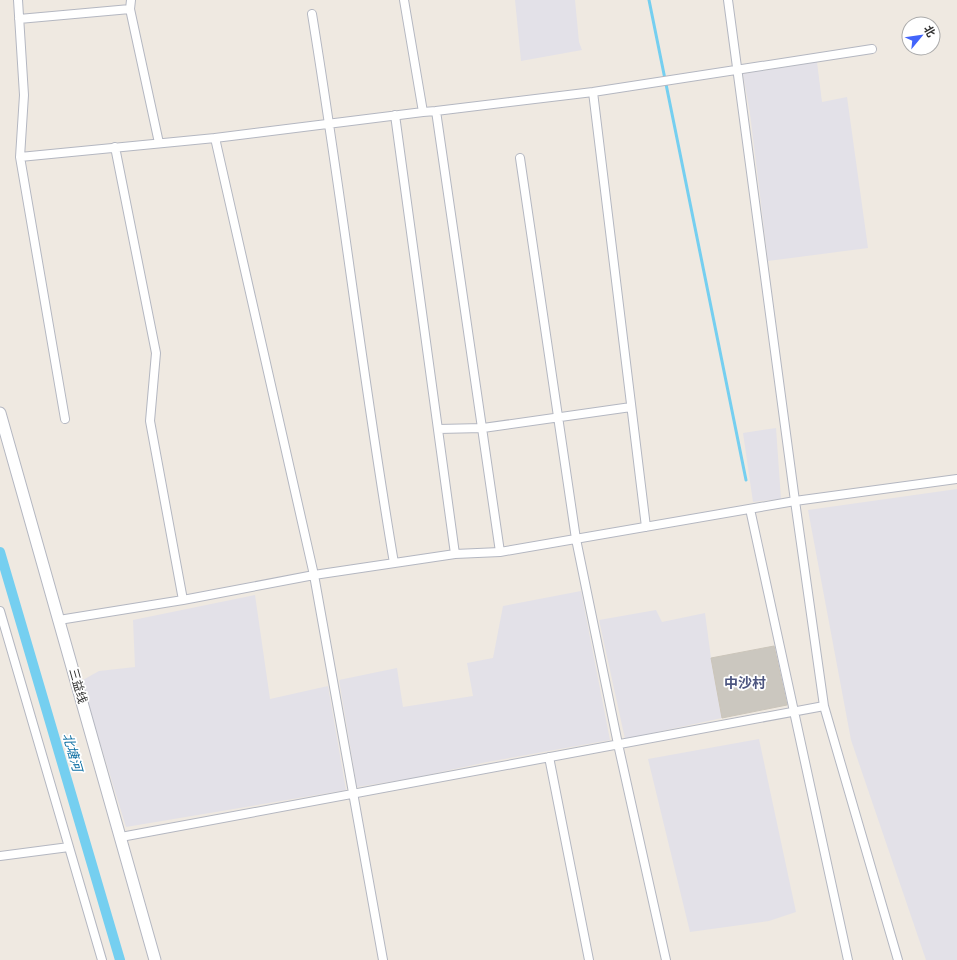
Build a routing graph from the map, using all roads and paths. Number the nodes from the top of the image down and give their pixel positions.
1 (18, 0) edge
2 (131, 0) edge
3 (404, 0) edge
4 (728, 0) edge
5 (130, 9) junction
6 (312, 14) dead end
7 (19, 19) junction
8 (872, 49) dead end
9 (738, 70) junction
10 (593, 92) junction
11 (436, 111) junction
12 (423, 112) junction
13 (395, 116) junction
14 (330, 123) junction
15 (215, 138) junction
16 (159, 143) junction
17 (115, 147) junction
18 (20, 157) junction
19 (520, 158) dead end
20 (631, 407) junction
21 (0, 413) edge
22 (558, 418) junction
23 (65, 419) dead end
24 (483, 428) junction
25 (438, 429) junction
26 (957, 479) edge
27 (795, 501) junction
28 (750, 509) junction
29 (646, 527) junction
30 (576, 539) junction
31 (500, 552) junction
32 (455, 554) junction
33 (394, 563) junction
34 (314, 575) junction
35 (182, 600) junction
36 (0, 611) edge
37 (59, 620) junction
38 (824, 706) junction
39 (794, 712) junction
40 (618, 744) junction
41 (549, 757) junction
42 (353, 794) junction
43 (121, 837) junction
44 (69, 847) junction
45 (0, 856) edge
46 (102, 960) edge
47 (156, 960) edge
48 (383, 960) edge
49 (588, 960) edge
50 (666, 960) edge
51 (848, 960) edge
52 (898, 960) edge

1 - 7 street
2 - 5 street
3 - 12 street
4 - 9 street
5 - 7 street
5 - 16 street
6 - 14 street
7 - 18 street
8 - 9 street
9 - 10 street
9 - 27 street
10 - 11 street
10 - 20 street
11 - 12 street
11 - 24 street
12 - 13 street
13 - 14 street
13 - 25 street
14 - 15 street
14 - 33 street
15 - 16 street
15 - 34 street
16 - 17 street
17 - 18 street
17 - 35 street
18 - 23 street
19 - 22 street
20 - 22 street
20 - 29 street
21 - 37 main road, 三益线
22 - 24 street
22 - 30 street
24 - 25 street
24 - 31 street
25 - 32 street
26 - 27 street
27 - 28 street
27 - 38 street
28 - 29 street
28 - 39 street
29 - 30 street
30 - 31 street
30 - 40 street
31 - 32 street
32 - 33 street
33 - 34 street
34 - 35 street
34 - 42 street
35 - 37 street
36 - 44 street
37 - 43 main road, 三益线
38 - 39 street
38 - 52 street
39 - 40 street
39 - 51 street
40 - 41 street
40 - 50 street
41 - 42 street
41 - 49 street
42 - 43 street
42 - 48 street
43 - 47 main road, 三益线
44 - 45 street
44 - 46 street

